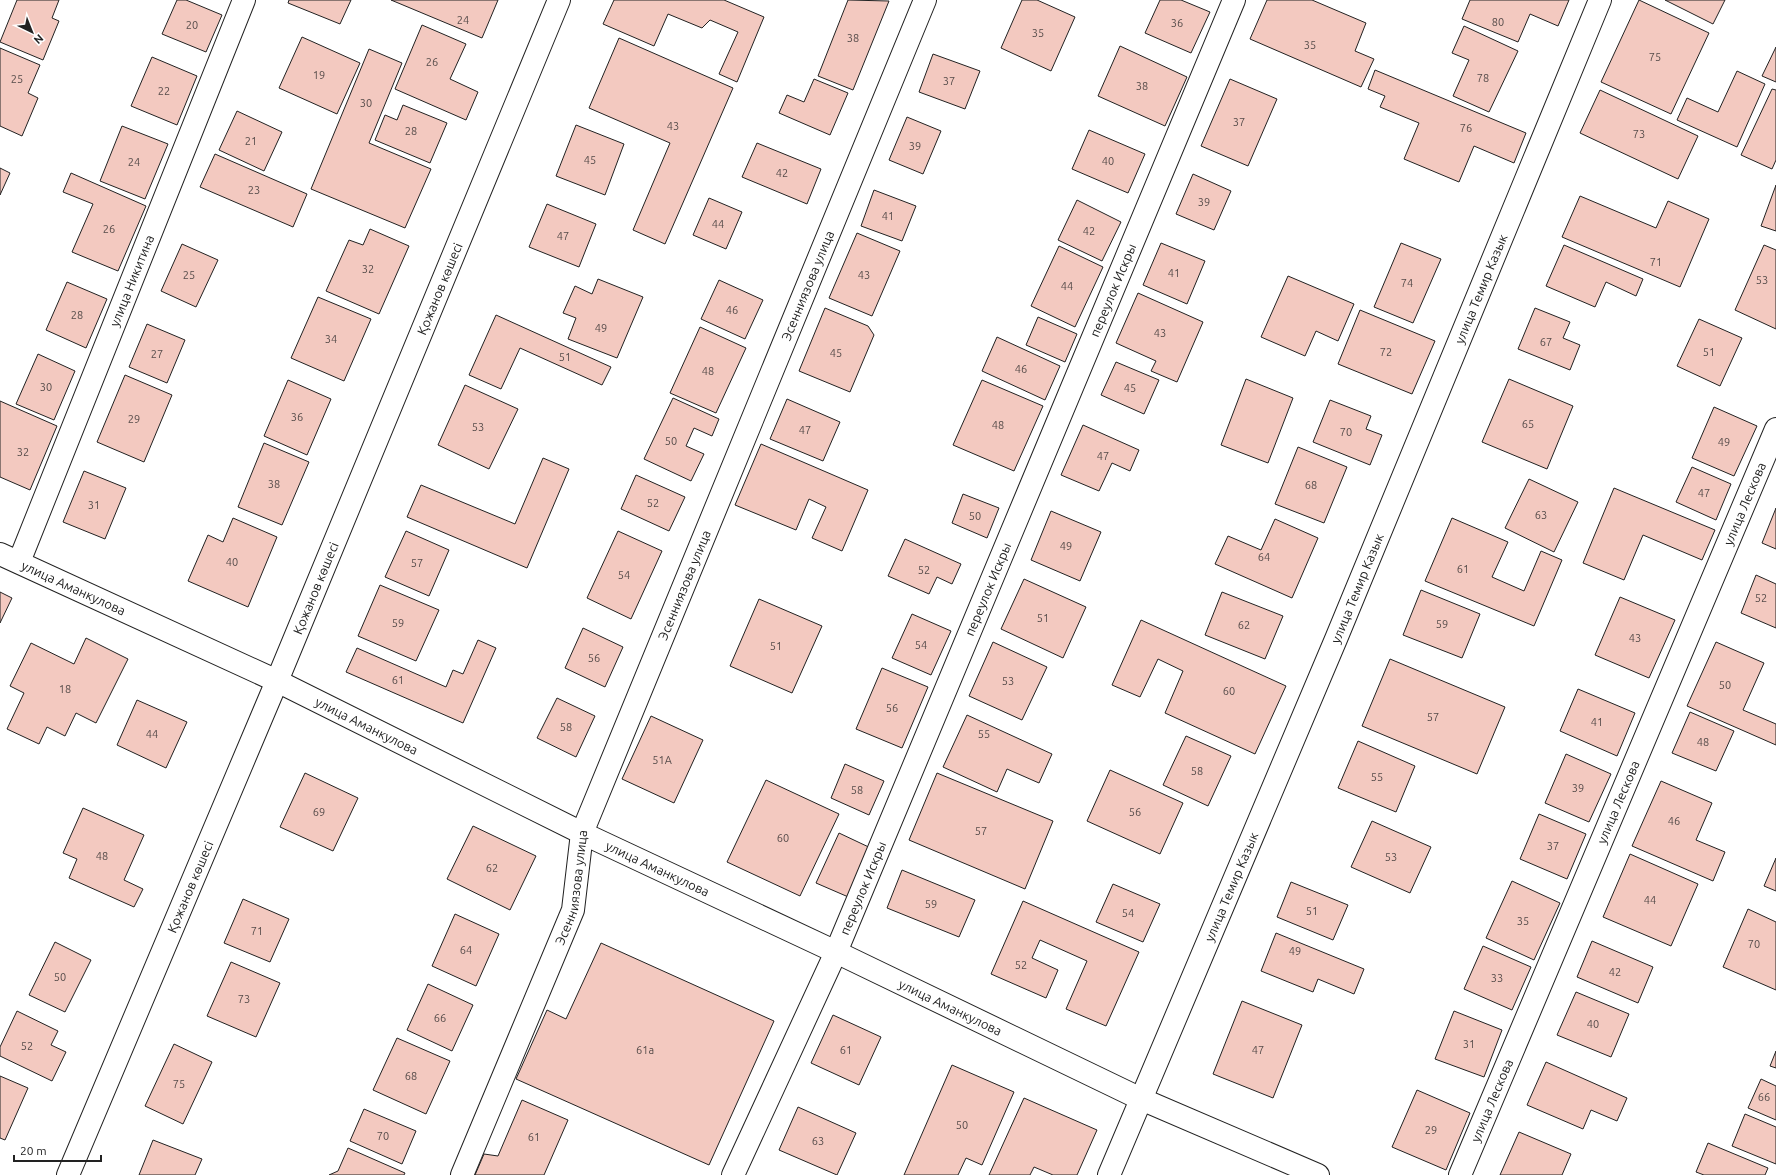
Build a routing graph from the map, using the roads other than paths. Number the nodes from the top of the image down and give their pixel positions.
1 (244, 0) edge
2 (559, 0) edge
3 (925, 0) edge
4 (1234, 0) edge
5 (1600, 0) edge
6 (1776, 428) edge
7 (9, 558) edge
8 (277, 681) junction
9 (582, 833) junction
10 (836, 952) junction
11 (1141, 1099) junction
12 (68, 1175) edge
13 (462, 1175) edge
14 (733, 1175) edge
15 (1110, 1175) edge
16 (1318, 1175) edge
17 (1460, 1175) edge

1 - 7 street, улица Никитина
2 - 8 street, Қожанов көшесі
3 - 9 street, Эсенниязова улица
4 - 10 street, переулок Искры
5 - 11 street, улица Темир Казык
6 - 17 street, улица Лескова
7 - 8 street, улица Аманкулова
8 - 9 street, улица Аманкулова
8 - 12 street, Қожанов көшесі
9 - 10 street, улица Аманкулова
9 - 13 street, Эсенниязова улица
10 - 11 street, улица Аманкулова
10 - 14 street, переулок Искры
11 - 15 street, улица Темир Казык
11 - 16 street, улица Аманкулова

